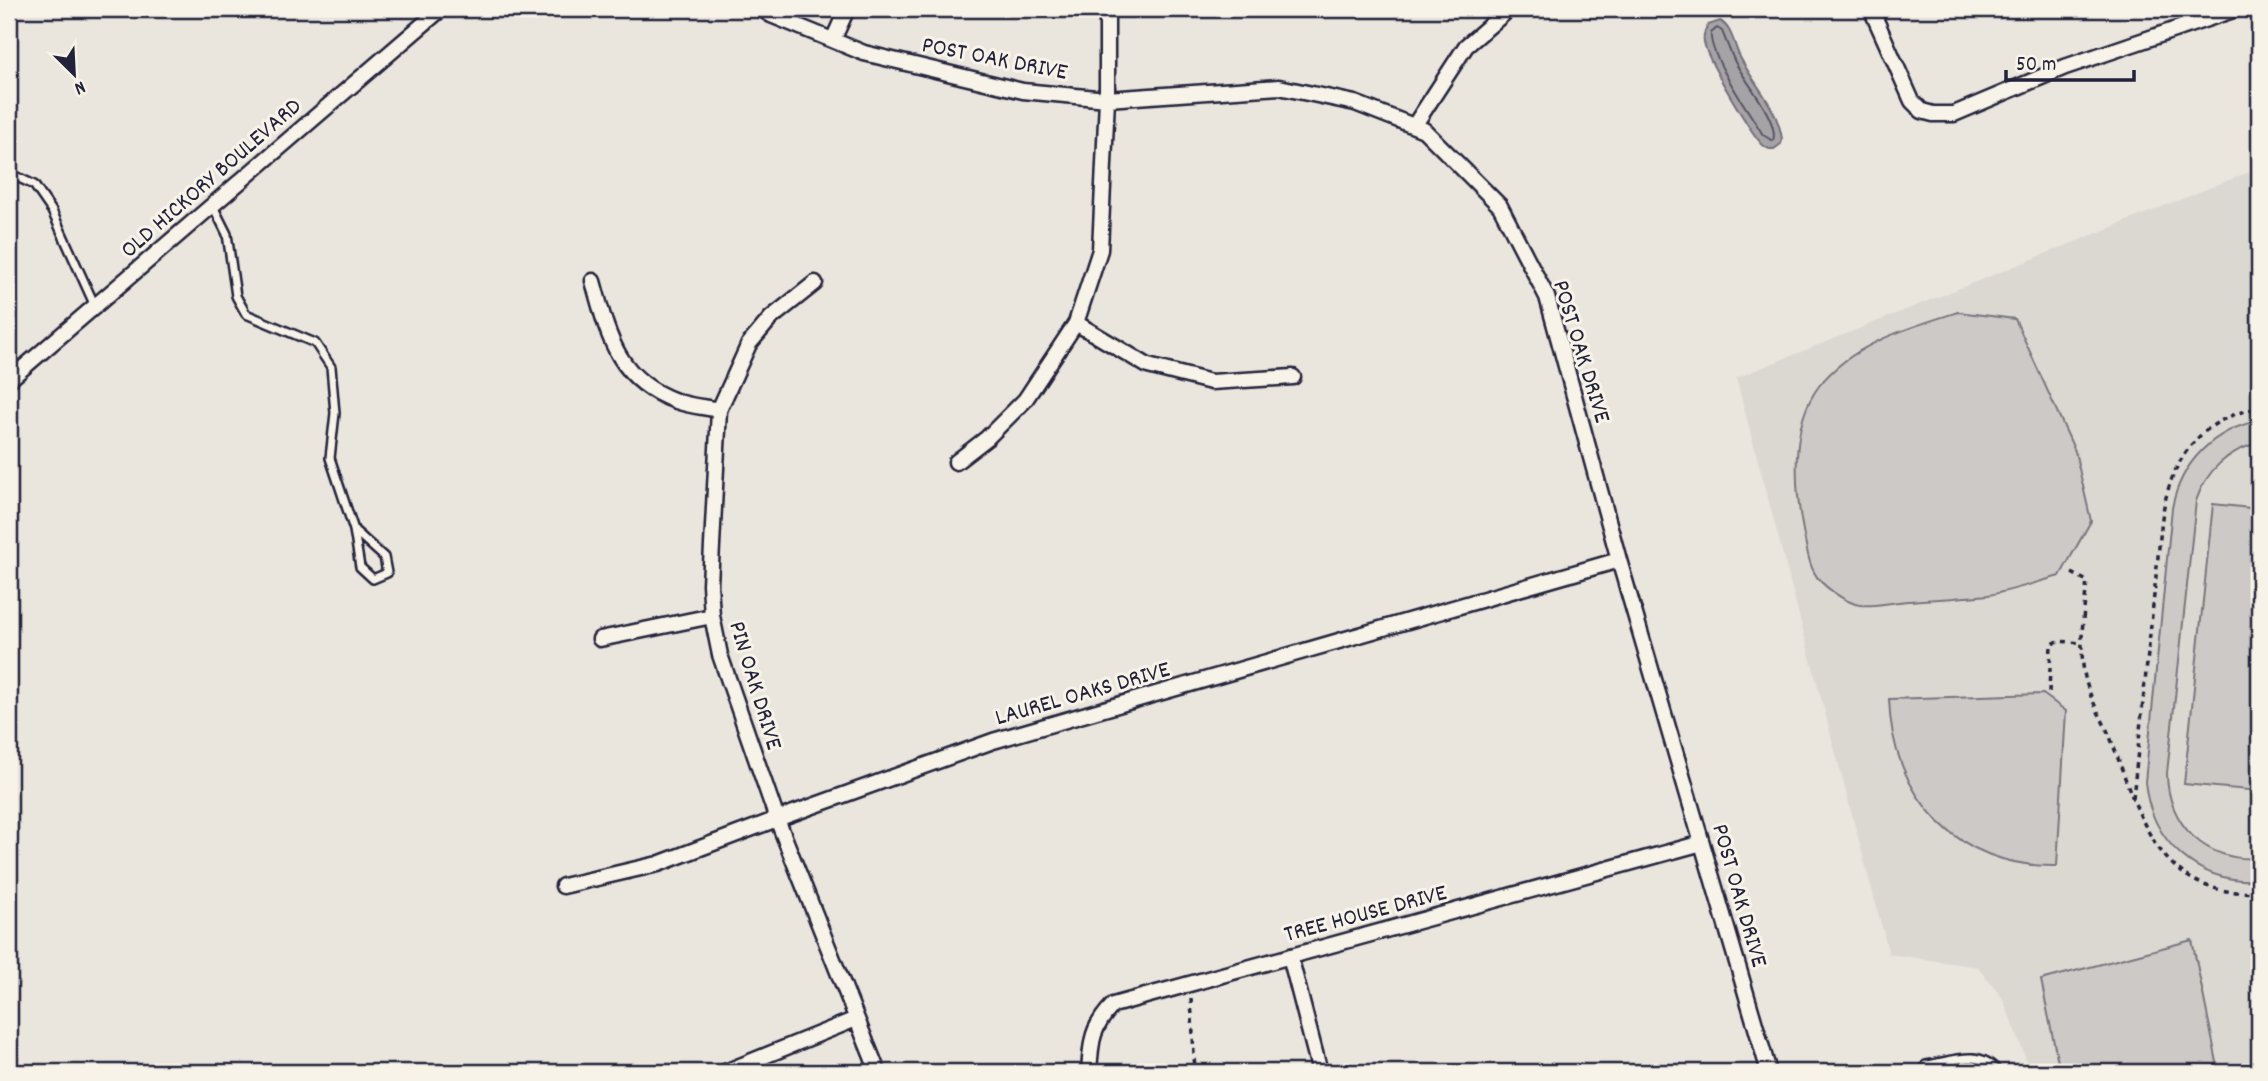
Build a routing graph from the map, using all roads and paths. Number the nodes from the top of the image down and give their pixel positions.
1 (441, 9) edge
2 (762, 9) edge
3 (847, 9) edge
4 (1107, 9) edge
5 (1509, 9) edge
6 (1871, 9) edge
7 (2235, 9) edge
8 (833, 40) junction
9 (1107, 99) junction
10 (1414, 126) junction
11 (9, 173) edge
12 (212, 205) junction
13 (593, 281) dead end
14 (815, 283) dead end
15 (95, 306) junction
16 (1076, 323) junction
17 (1293, 377) dead end
18 (9, 380) edge
19 (2259, 408) edge
20 (719, 410) junction
21 (956, 462) dead end
22 (354, 530) junction
23 (1619, 560) junction
24 (2071, 573) dead end
25 (712, 615) junction
26 (600, 639) dead end
27 (2082, 643) junction
28 (2049, 692) dead end
29 (2133, 798) junction
30 (777, 819) junction
31 (1702, 843) junction
32 (563, 886) dead end
33 (2259, 892) edge
34 (1290, 956) junction
35 (1191, 997) dead end
36 (856, 1019) junction
37 (1926, 1065) dead end
38 (725, 1072) edge
39 (878, 1072) edge
40 (1089, 1072) edge
41 (1195, 1072) edge
42 (1320, 1072) edge
43 (1769, 1072) edge
44 (1998, 1072) edge

1 - 12 street, OLD HICKORY BOULEVARD
2 - 8 street, POST OAK DRIVE
3 - 8 street
4 - 9 street
5 - 10 street
6 - 7 street
8 - 9 street, POST OAK DRIVE
9 - 10 street, POST OAK DRIVE
9 - 16 street
10 - 23 street, POST OAK DRIVE
11 - 15 lane
12 - 15 street, OLD HICKORY BOULEVARD
12 - 22 lane
13 - 20 street
14 - 20 street, PIN OAK DRIVE
15 - 18 street, OLD HICKORY BOULEVARD
16 - 17 street
16 - 21 street
19 - 29 path
20 - 25 street, PIN OAK DRIVE
22 - 22 lane
23 - 30 street, LAUREL OAKS DRIVE
23 - 31 street, POST OAK DRIVE
24 - 27 path
25 - 26 street
25 - 30 street, PIN OAK DRIVE
27 - 28 path
27 - 29 path
29 - 33 path
30 - 32 street, LAUREL OAKS DRIVE
30 - 36 street, PIN OAK DRIVE
31 - 34 street, TREE HOUSE DRIVE
31 - 43 street, POST OAK DRIVE
34 - 40 street, TREE HOUSE DRIVE
34 - 42 street
35 - 41 path
36 - 38 street
36 - 39 street, PIN OAK DRIVE
37 - 44 lane

